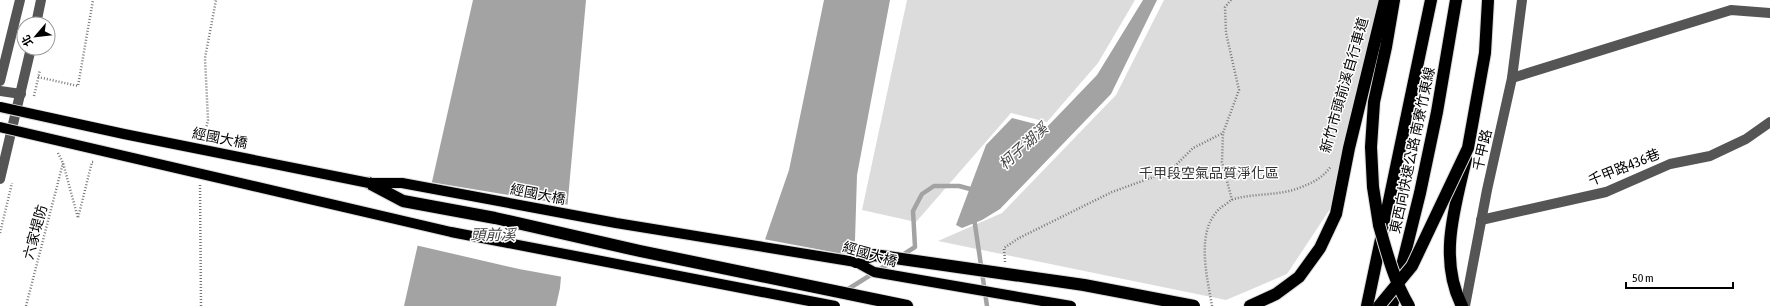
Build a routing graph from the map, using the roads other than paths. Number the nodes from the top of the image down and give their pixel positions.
1 (20, 0) edge
2 (41, 0) edge
3 (1385, 0) edge
4 (1394, 0) edge
5 (1431, 0) edge
6 (1456, 0) edge
7 (1488, 0) edge
8 (1522, 0) edge
9 (1770, 13) edge
10 (38, 16) edge
11 (29, 56) edge
12 (1512, 78) junction
13 (0, 81) edge
14 (0, 91) edge
15 (21, 94) junction
16 (0, 107) edge
17 (1770, 122) edge
18 (0, 127) edge
19 (1468, 148) junction
20 (0, 179) edge
21 (369, 182) junction
22 (1481, 220) junction
23 (856, 262) junction
24 (835, 306) edge
25 (907, 306) edge
26 (1071, 306) edge
27 (1194, 306) edge
28 (1250, 306) edge
29 (1367, 306) edge
30 (1379, 306) edge
31 (1392, 306) edge
32 (1409, 306) edge
33 (1462, 306) edge
34 (1465, 306) edge

1 - 13 street
2 - 10 street
3 - 28 highway
4 - 32 highway, bridge
5 - 29 highway, 東西向快速公路 南寮竹東線
6 - 31 highway, 東西向快速公路 南寮竹東線
7 - 19 highway, bridge
8 - 12 street, 千甲路
9 - 12 street
11 - 15 street
12 - 22 street, 千甲路
14 - 15 street
15 - 20 street
16 - 21 main road, 經國大橋, bridge
17 - 22 street, 千甲路436巷
18 - 24 main road, bridge
19 - 30 highway, bridge
19 - 33 highway, bridge
21 - 23 main road, 經國大橋
21 - 25 highway
22 - 34 street, 千甲路
23 - 26 main road, 經國大橋, bridge
23 - 27 highway, bridge

